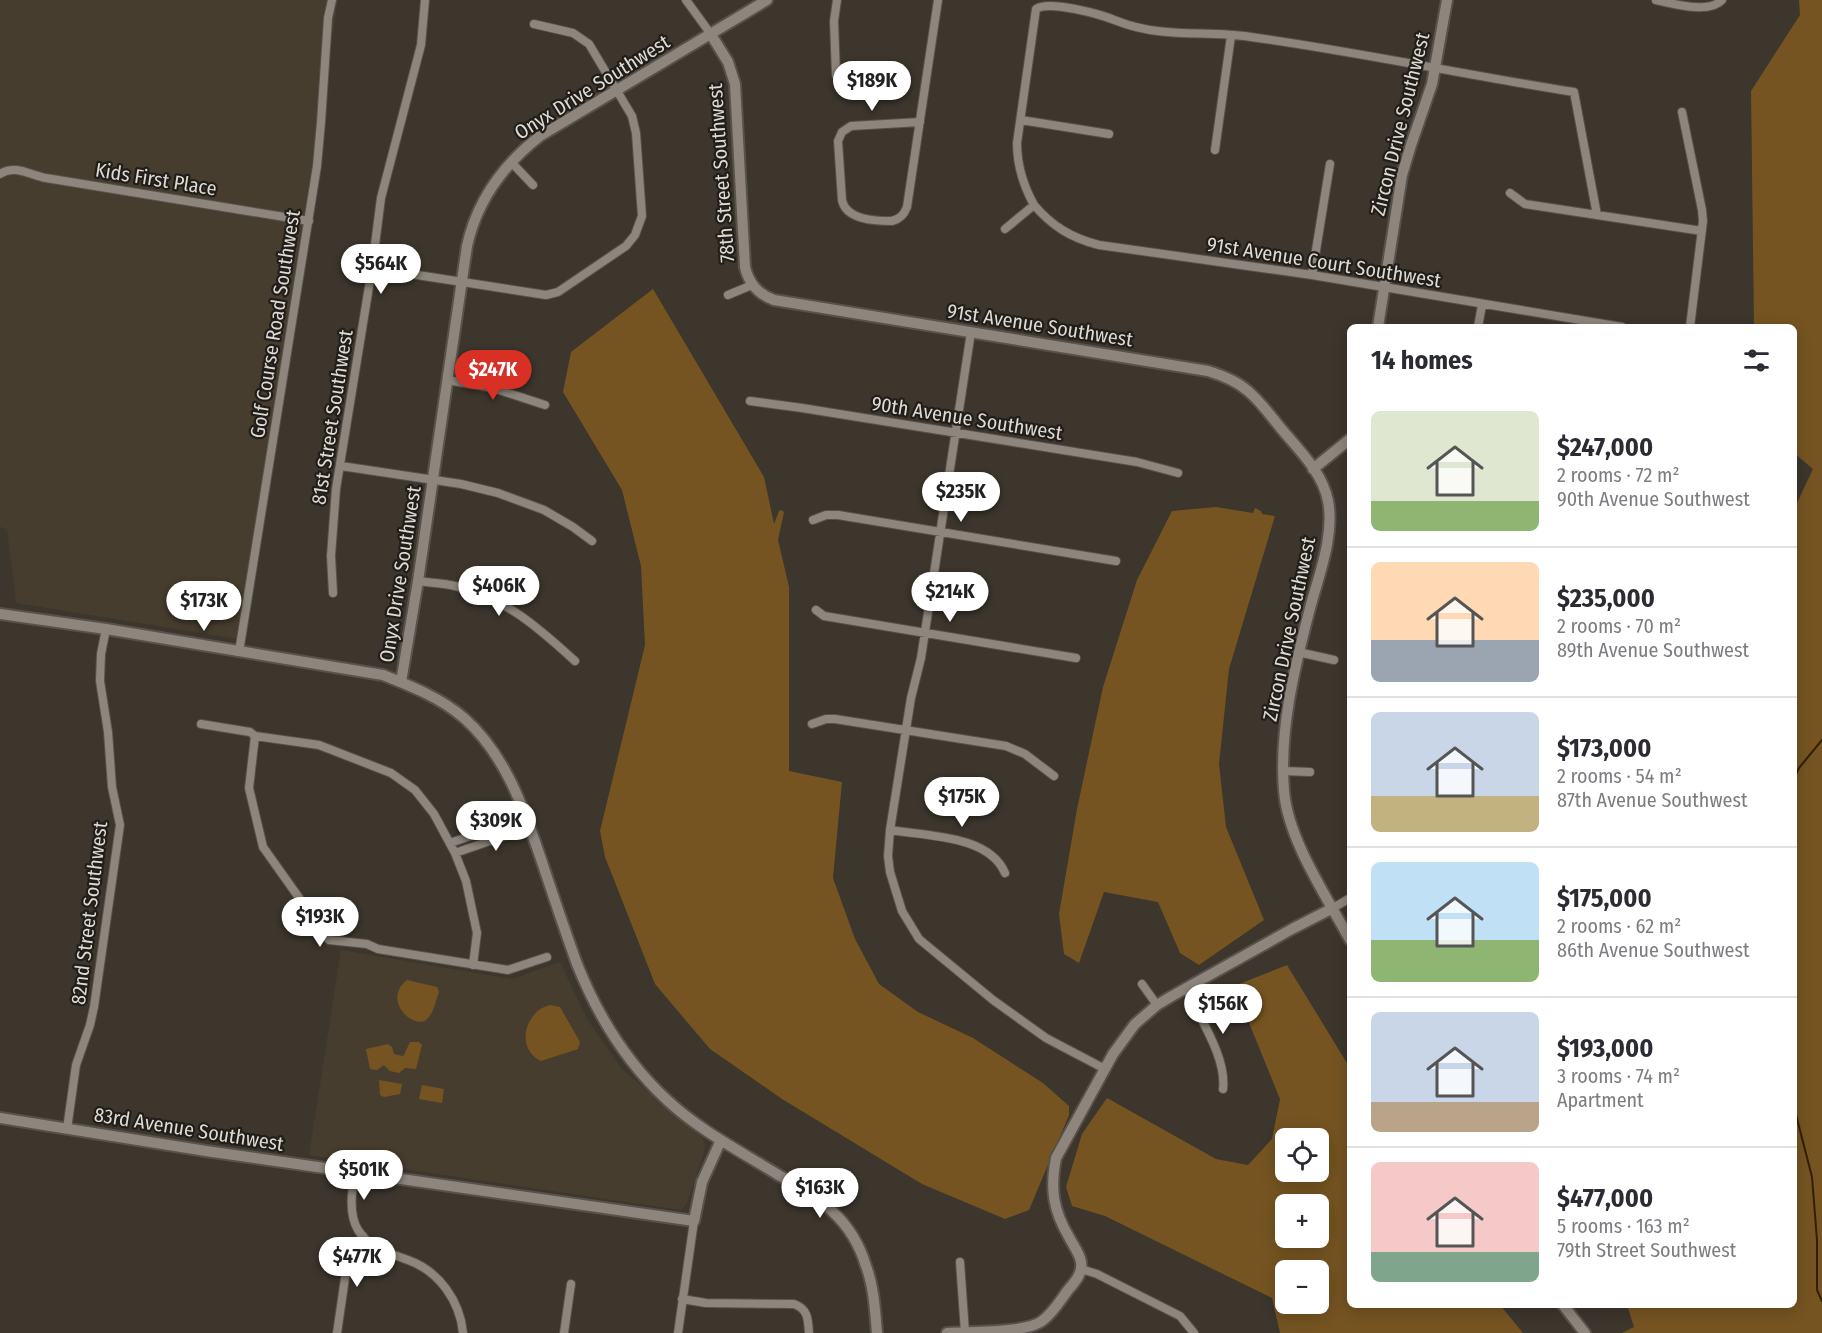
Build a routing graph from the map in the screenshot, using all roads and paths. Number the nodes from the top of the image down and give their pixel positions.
1 (332, 0) edge
2 (425, 0) edge
3 (686, 0) edge
4 (767, 0) edge
5 (837, 0) edge
6 (938, 0) edge
7 (1447, 0) edge
8 (1656, 0) edge
9 (1722, 0) edge
10 (534, 24) dead end
11 (710, 33) junction
12 (1231, 36) junction
13 (1436, 67) junction
14 (836, 75) dead end
15 (617, 90) junction
16 (1682, 112) dead end
17 (1021, 120) junction
18 (920, 122) junction
19 (1109, 134) dead end
20 (1215, 150) dead end
21 (511, 162) junction
22 (1330, 164) dead end
23 (0, 174) edge
24 (533, 184) dead end
25 (1510, 193) dead end
26 (1034, 205) junction
27 (1597, 215) junction
28 (309, 221) junction
29 (1005, 229) dead end
30 (1702, 231) junction
31 (372, 268) junction
32 (1312, 275) junction
33 (462, 282) junction
34 (752, 285) junction
35 (1384, 288) junction
36 (728, 295) dead end
37 (1482, 305) junction
38 (1378, 324) edge
39 (1479, 324) edge
40 (1603, 324) edge
41 (1690, 324) edge
42 (971, 332) junction
43 (447, 380) junction
44 (750, 401) dead end
45 (545, 405) dead end
46 (956, 433) junction
47 (1347, 442) edge
48 (341, 466) junction
49 (1313, 469) junction
50 (1179, 473) dead end
51 (432, 480) junction
52 (813, 520) dead end
53 (940, 532) junction
54 (592, 541) dead end
55 (1116, 561) dead end
56 (418, 581) junction
57 (333, 593) dead end
58 (816, 610) dead end
59 (0, 614) edge
60 (106, 629) junction
61 (925, 631) junction
62 (239, 652) junction
63 (1298, 652) junction
64 (1076, 658) dead end
65 (1334, 660) dead end
66 (575, 661) dead end
67 (401, 682) junction
68 (201, 724) dead end
69 (812, 724) dead end
70 (906, 731) junction
71 (255, 736) junction
72 (1283, 771) junction
73 (1310, 772) dead end
74 (1054, 776) dead end
75 (528, 822) junction
76 (890, 830) junction
77 (450, 843) junction
78 (455, 853) junction
79 (1005, 873) dead end
80 (1347, 900) edge
81 (1333, 908) junction
82 (1347, 934) edge
83 (547, 957) dead end
84 (473, 965) junction
85 (1142, 984) dead end
86 (1186, 987) junction
87 (1157, 1005) junction
88 (1105, 1069) junction
89 (1223, 1089) dead end
90 (0, 1118) edge
91 (67, 1129) junction
92 (721, 1140) junction
93 (355, 1172) junction
94 (694, 1221) junction
95 (363, 1236) junction
96 (960, 1262) dead end
97 (1081, 1269) junction
98 (571, 1284) dead end
99 (682, 1299) junction
100 (1565, 1308) edge
101 (1040, 1328) edge
102 (965, 1332) edge
103 (337, 1333) edge
104 (463, 1333) edge
105 (564, 1333) edge
106 (678, 1333) edge
107 (809, 1333) edge
108 (877, 1333) edge
109 (947, 1333) edge
110 (1194, 1333) edge
111 (1585, 1333) edge

1 - 28 street, Golf Course Road Southwest
2 - 31 street, 81st Street Southwest
3 - 11 street, 78th Street Southwest
4 - 11 street, Onyx Drive Southwest
5 - 14 street
6 - 18 street
7 - 13 street, Zircon Drive Southwest
8 - 9 street
10 - 15 street
11 - 15 street, Onyx Drive Southwest
11 - 34 street, 78th Street Southwest
12 - 13 street
12 - 17 street
12 - 20 street
13 - 27 street
13 - 35 street, Zircon Drive Southwest
15 - 21 street, Onyx Drive Southwest
15 - 33 street
16 - 30 street
17 - 19 street
17 - 26 street
18 - 18 street
21 - 24 street
21 - 33 street, Onyx Drive Southwest
22 - 32 street
23 - 28 street, Kids First Place
25 - 27 street
26 - 29 street
26 - 32 street, 91st Avenue Court Southwest
27 - 30 street
28 - 62 street, Golf Course Road Southwest
30 - 41 street
31 - 33 street
31 - 48 street, 81st Street Southwest
32 - 35 street, 91st Avenue Court Southwest
33 - 43 street, Onyx Drive Southwest
34 - 36 street
34 - 42 street, 91st Avenue Southwest
35 - 37 street, 91st Avenue Court Southwest
35 - 38 street, Zircon Drive Southwest
37 - 39 street
37 - 40 street, 91st Avenue Court Southwest
42 - 46 street
42 - 49 street, 91st Avenue Southwest
43 - 45 street
43 - 51 street, Onyx Drive Southwest
44 - 46 street, 90th Avenue Southwest
46 - 50 street, 90th Avenue Southwest
46 - 53 street
47 - 49 street
48 - 51 street
48 - 57 street, 81st Street Southwest
49 - 63 street, Zircon Drive Southwest
51 - 54 street
51 - 56 street, Onyx Drive Southwest
52 - 53 street
53 - 55 street
53 - 61 street
56 - 66 street
56 - 67 street, Onyx Drive Southwest
58 - 61 street
59 - 60 street
60 - 62 street
60 - 91 street, 82nd Street Southwest
61 - 64 street
61 - 70 street
62 - 67 street
63 - 65 street
63 - 72 street, Zircon Drive Southwest
67 - 75 street, Onyx Drive Southwest
68 - 71 street
69 - 70 street
70 - 74 street
70 - 76 street
71 - 77 street
71 - 84 street
72 - 73 street
72 - 81 street, Zircon Drive Southwest
75 - 77 street
75 - 78 street
75 - 92 street, Onyx Drive Southwest
76 - 79 street
76 - 88 street
77 - 78 street
78 - 84 street
80 - 81 street
81 - 82 street, Zircon Drive Southwest
81 - 86 street
83 - 84 street
85 - 87 street
86 - 87 street
86 - 89 street
87 - 88 street
88 - 97 street
90 - 91 street, 83rd Avenue Southwest
91 - 93 street, 83rd Avenue Southwest
92 - 94 street
92 - 108 street, Onyx Drive Southwest
93 - 94 street, 83rd Avenue Southwest
93 - 95 street
94 - 99 street
95 - 103 street
95 - 104 street
96 - 102 street
97 - 101 street
97 - 110 street
98 - 105 street
99 - 106 street
99 - 107 street
100 - 111 street
101 - 102 street
102 - 109 street

